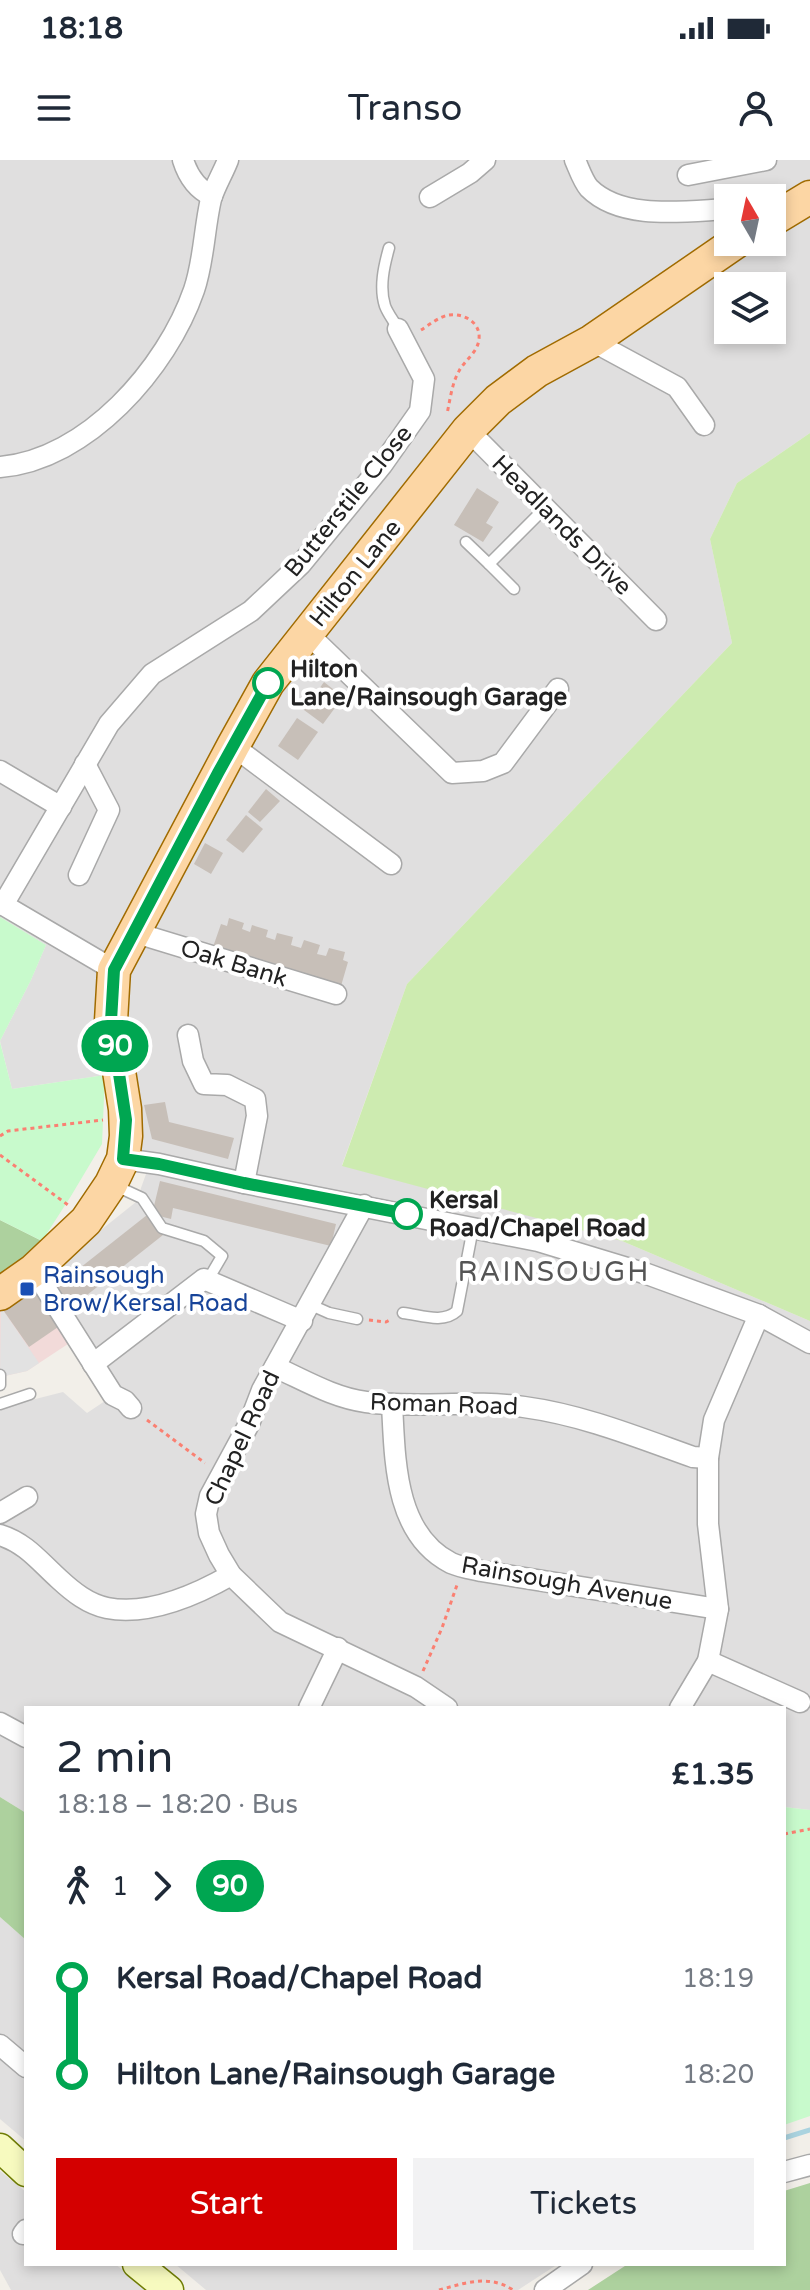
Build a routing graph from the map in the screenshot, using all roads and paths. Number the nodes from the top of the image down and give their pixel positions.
1 (183, 160) edge
2 (228, 160) edge
3 (485, 160) edge
4 (575, 160) edge
5 (766, 160) edge
6 (688, 175) dead end
7 (212, 196) junction
8 (430, 197) dead end
9 (810, 197) edge
10 (714, 210) edge
11 (786, 212) edge
12 (389, 248) dead end
13 (716, 256) edge
14 (401, 334) junction
15 (592, 341) junction
16 (458, 422) junction
17 (704, 425) dead end
18 (0, 467) edge
19 (546, 507) junction
20 (466, 542) dead end
21 (489, 564) junction
22 (514, 589) dead end
23 (656, 620) dead end
24 (307, 633) junction
25 (558, 689) dead end
26 (233, 746) junction
27 (85, 764) junction
28 (0, 771) edge
29 (61, 807) junction
30 (391, 864) dead end
31 (79, 875) dead end
32 (2, 904) edge
33 (133, 932) junction
34 (114, 970) junction
35 (336, 994) dead end
36 (188, 1035) dead end
37 (126, 1120) junction
38 (0, 1136) edge
39 (0, 1155) edge
40 (117, 1171) junction
41 (244, 1183) junction
42 (364, 1205) junction
43 (86, 1221) junction
44 (473, 1228) junction
45 (34, 1270) junction
46 (204, 1279) junction
47 (0, 1294) edge
48 (306, 1313) junction
49 (403, 1313) joint
50 (759, 1315) junction
51 (357, 1319) joint
52 (810, 1343) edge
53 (93, 1364) junction
54 (275, 1367) junction
55 (0, 1375) edge
56 (0, 1385) edge
57 (30, 1394) dead end
58 (0, 1404) edge
59 (392, 1404) junction
60 (131, 1408) joint
61 (708, 1458) junction
62 (222, 1475) junction
63 (27, 1497) dead end
64 (0, 1513) edge
65 (0, 1535) edge
66 (461, 1566) junction
67 (231, 1575) junction
68 (718, 1609) junction
69 (338, 1648) junction
70 (708, 1661) junction
71 (416, 1687) junction
72 (800, 1702) dead end
73 (310, 1706) edge
74 (444, 1706) edge
75 (681, 1706) edge
76 (0, 1723) edge
77 (24, 1736) edge
78 (810, 1829) edge
79 (786, 1834) edge
80 (0, 2045) edge
81 (24, 2065) edge
82 (0, 2148) edge
83 (810, 2165) edge
84 (24, 2170) edge
85 (786, 2171) edge
86 (139, 2266) edge
87 (579, 2266) edge
88 (169, 2290) edge
89 (439, 2290) edge
90 (513, 2290) edge
91 (545, 2290) edge

1 - 7 street
2 - 7 street
3 - 8 street
4 - 10 street
5 - 6 street
7 - 18 street
9 - 11 main road
12 - 14 lane
13 - 15 main road, Hilton Lane
14 - 16 path
14 - 27 street, Butterstile Close
15 - 16 main road, Hilton Lane
15 - 17 street
16 - 19 street, Headlands Drive
16 - 24 main road, Hilton Lane
19 - 21 lane
19 - 23 street, Headlands Drive
20 - 21 lane
21 - 22 lane
24 - 25 street
24 - 26 main road, Hilton Lane
26 - 30 street
26 - 33 main road, Hilton Lane
27 - 29 street, Butterstile Close
27 - 31 street
28 - 29 street
29 - 32 street, Butterstile Close
32 - 34 street
33 - 34 main road, Hilton Lane
33 - 35 street, Oak Bank
34 - 37 main road, Hilton Lane
36 - 41 street
37 - 38 path
37 - 40 main road, Hilton Lane
39 - 43 path
40 - 41 street
40 - 43 main road
40 - 46 lane
41 - 42 street
42 - 44 street
42 - 48 street, Chapel Road
43 - 45 main road
44 - 49 lane
44 - 50 street
45 - 47 main road
45 - 53 street
46 - 48 street
46 - 53 street
48 - 51 lane
48 - 54 street, Chapel Road
49 - 51 path
50 - 52 street
50 - 61 street
53 - 60 street
54 - 59 street, Roman Road
54 - 62 street, Chapel Road
55 - 56 lane
57 - 58 lane
59 - 61 street, Roman Road
59 - 66 street, Rainsough Avenue
60 - 62 path
61 - 68 street
62 - 67 street, Chapel Road
63 - 64 street
65 - 67 street
66 - 68 street, Rainsough Avenue
66 - 71 path
67 - 69 street, Chapel Road
68 - 70 street
69 - 71 street, Chapel Road
69 - 73 street
70 - 72 street
70 - 75 street
71 - 74 street, Chapel Road
76 - 77 street
78 - 79 path
80 - 81 street
82 - 84 street
83 - 85 street
86 - 88 street
87 - 91 street
89 - 90 path

